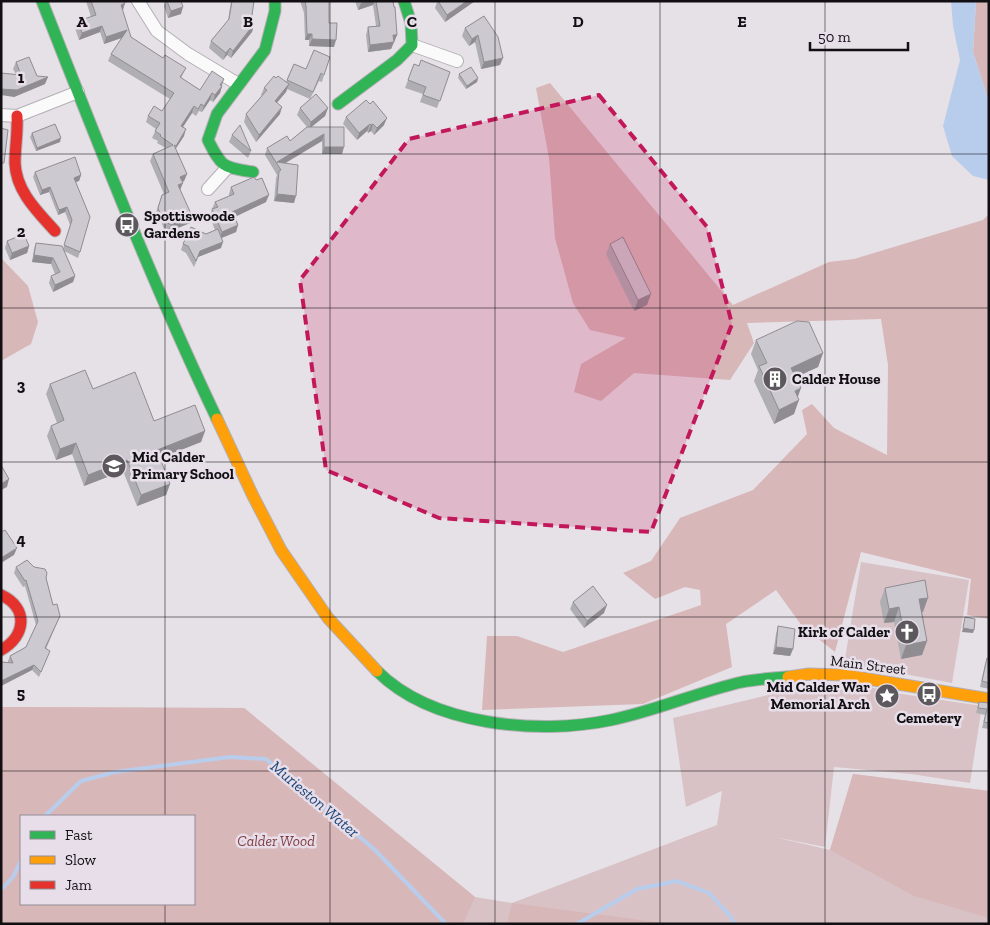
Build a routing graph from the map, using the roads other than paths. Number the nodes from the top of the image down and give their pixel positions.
1 (42, 1) edge
2 (138, 1) edge
3 (275, 1) edge
4 (404, 1) edge
5 (412, 45) junction
6 (457, 61) dead end
7 (238, 84) junction
8 (78, 92) junction
9 (338, 104) dead end
10 (1, 116) edge
11 (17, 116) junction
12 (227, 168) junction
13 (253, 172) dead end
14 (208, 190) dead end
15 (55, 231) dead end
16 (1, 595) edge
17 (1, 650) edge
18 (989, 699) edge

1 - 8 street, Main Street
2 - 7 street
3 - 7 street
4 - 5 street
5 - 6 street
5 - 9 street
7 - 12 street
8 - 11 street
8 - 18 street, Main Street
10 - 11 street
11 - 15 street
12 - 13 street
12 - 14 street
16 - 17 street

